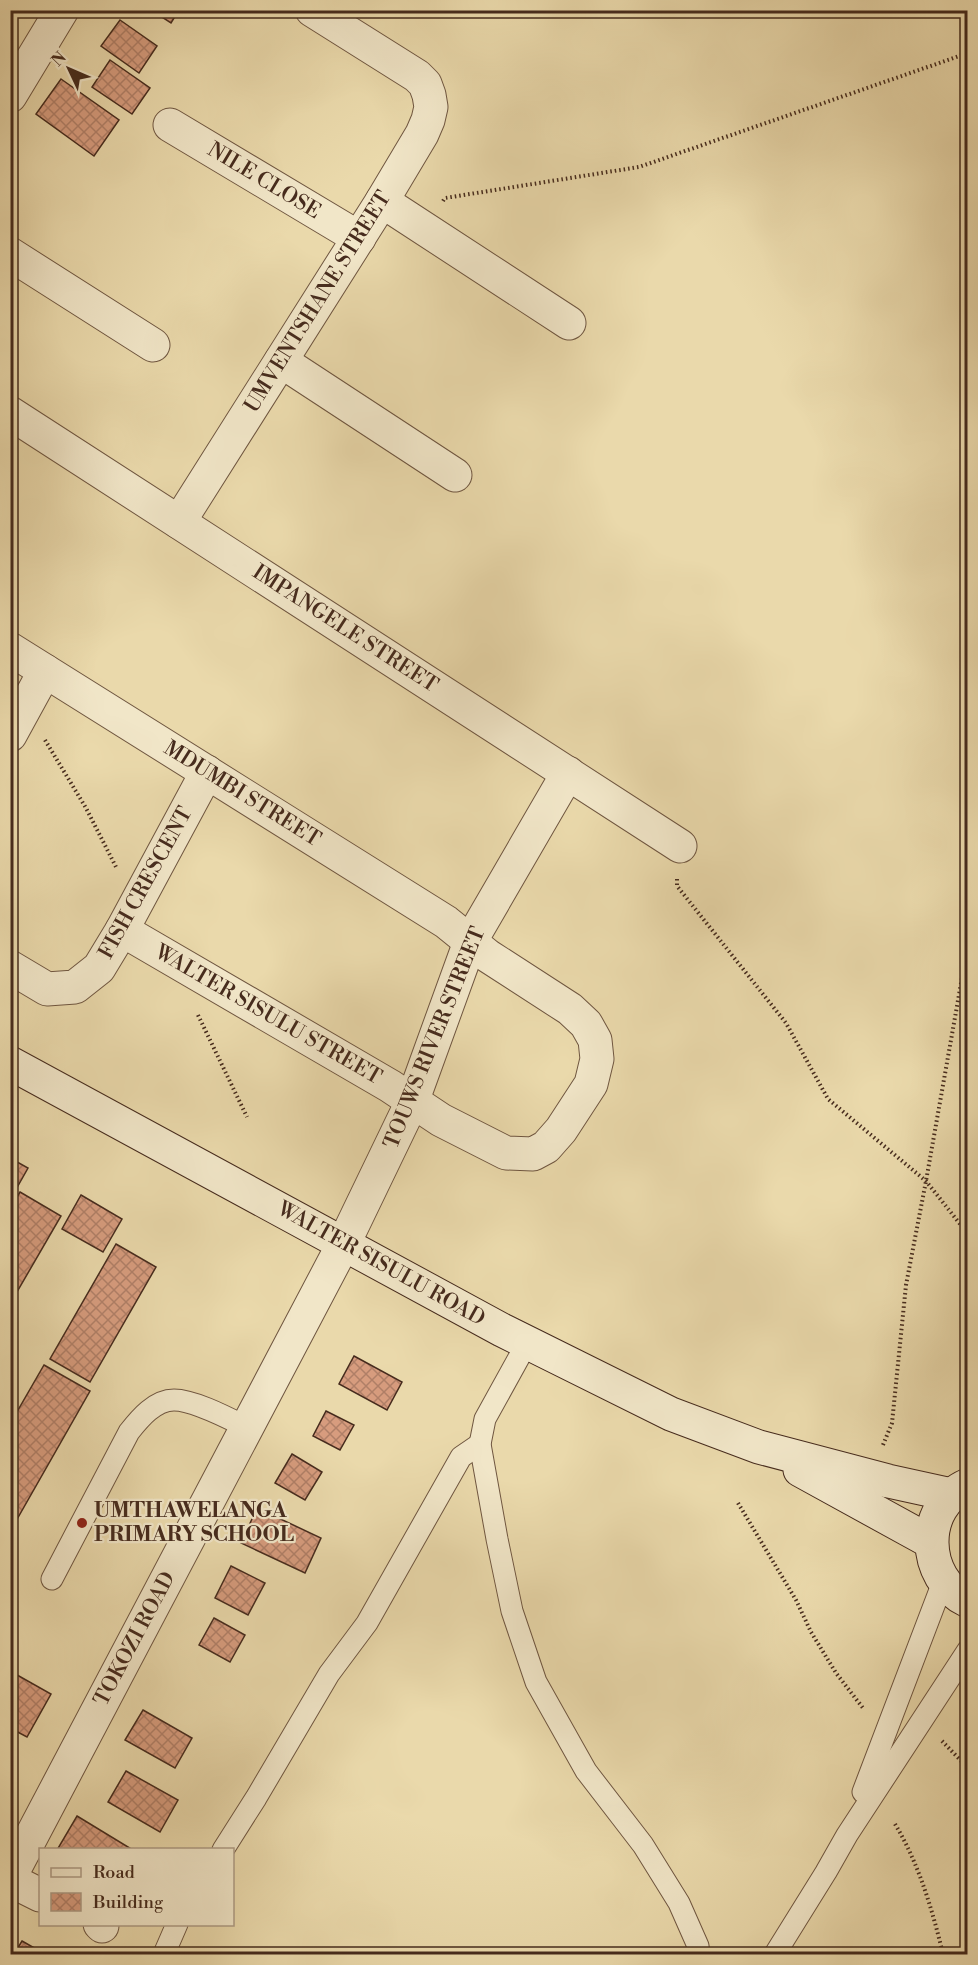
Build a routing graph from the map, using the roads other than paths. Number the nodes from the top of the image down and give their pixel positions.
1 (62, 10) edge
2 (312, 10) edge
3 (10, 96) edge
4 (170, 124) dead end
5 (382, 201) junction
6 (359, 238) junction
7 (10, 254) edge
8 (569, 323) dead end
9 (153, 345) dead end
10 (281, 361) junction
11 (10, 413) edge
12 (455, 475) dead end
13 (179, 522) junction
14 (10, 649) edge
15 (45, 671) junction
16 (18, 722) edge
17 (207, 772) junction
18 (568, 773) junction
19 (680, 846) road end
20 (129, 917) junction
21 (470, 942) junction
22 (10, 967) edge
23 (10, 1063) edge
24 (412, 1102) junction
25 (344, 1243) junction
26 (527, 1343) junction
27 (246, 1427) junction
28 (480, 1444) junction
29 (759, 1447) junction
30 (960, 1490) edge
31 (930, 1542) junction
32 (52, 1580) dead end
33 (955, 1591) edge
34 (968, 1650) edge
35 (847, 1835) junction
36 (224, 1848) edge
37 (10, 1878) edge
38 (39, 1894) edge
39 (176, 1926) edge
40 (164, 1954) edge
41 (699, 1954) edge
42 (775, 1954) edge

1 - 3 street
2 - 5 street, UMVENTSHANE STREET
4 - 6 street, NILE CLOSE
5 - 6 street, UMVENTSHANE STREET
5 - 8 street
6 - 10 street, UMVENTSHANE STREET
7 - 9 street
10 - 12 street
10 - 13 street, UMVENTSHANE STREET
11 - 13 street, IMPANGELE STREET
13 - 18 street, IMPANGELE STREET
14 - 15 street, MDUMBI STREET
15 - 16 street
15 - 17 street, MDUMBI STREET
17 - 20 street, FISH CRESCENT
17 - 21 street, MDUMBI STREET
18 - 19 street, IMPANGELE STREET
18 - 21 street, TOUWS RIVER STREET
20 - 22 street, FISH CRESCENT
20 - 24 street, WALTER SISULU STREET
21 - 24 street, TOUWS RIVER STREET
21 - 24 street, MDUMBI STREET
23 - 25 street, WALTER SISULU ROAD
24 - 25 street, TOUWS RIVER STREET
25 - 26 street, WALTER SISULU ROAD
25 - 27 street, TOKOZI ROAD
26 - 28 lane
26 - 29 street, WALTER SISULU ROAD
27 - 32 lane
27 - 37 street, TOKOZI ROAD
28 - 36 lane
28 - 41 lane
29 - 30 street, WALTER SISULU ROAD
29 - 31 street, WALTER SISULU ROAD
30 - 31 street
31 - 33 street
33 - 35 lane
34 - 35 lane
35 - 42 lane
37 - 38 street
39 - 40 lane

